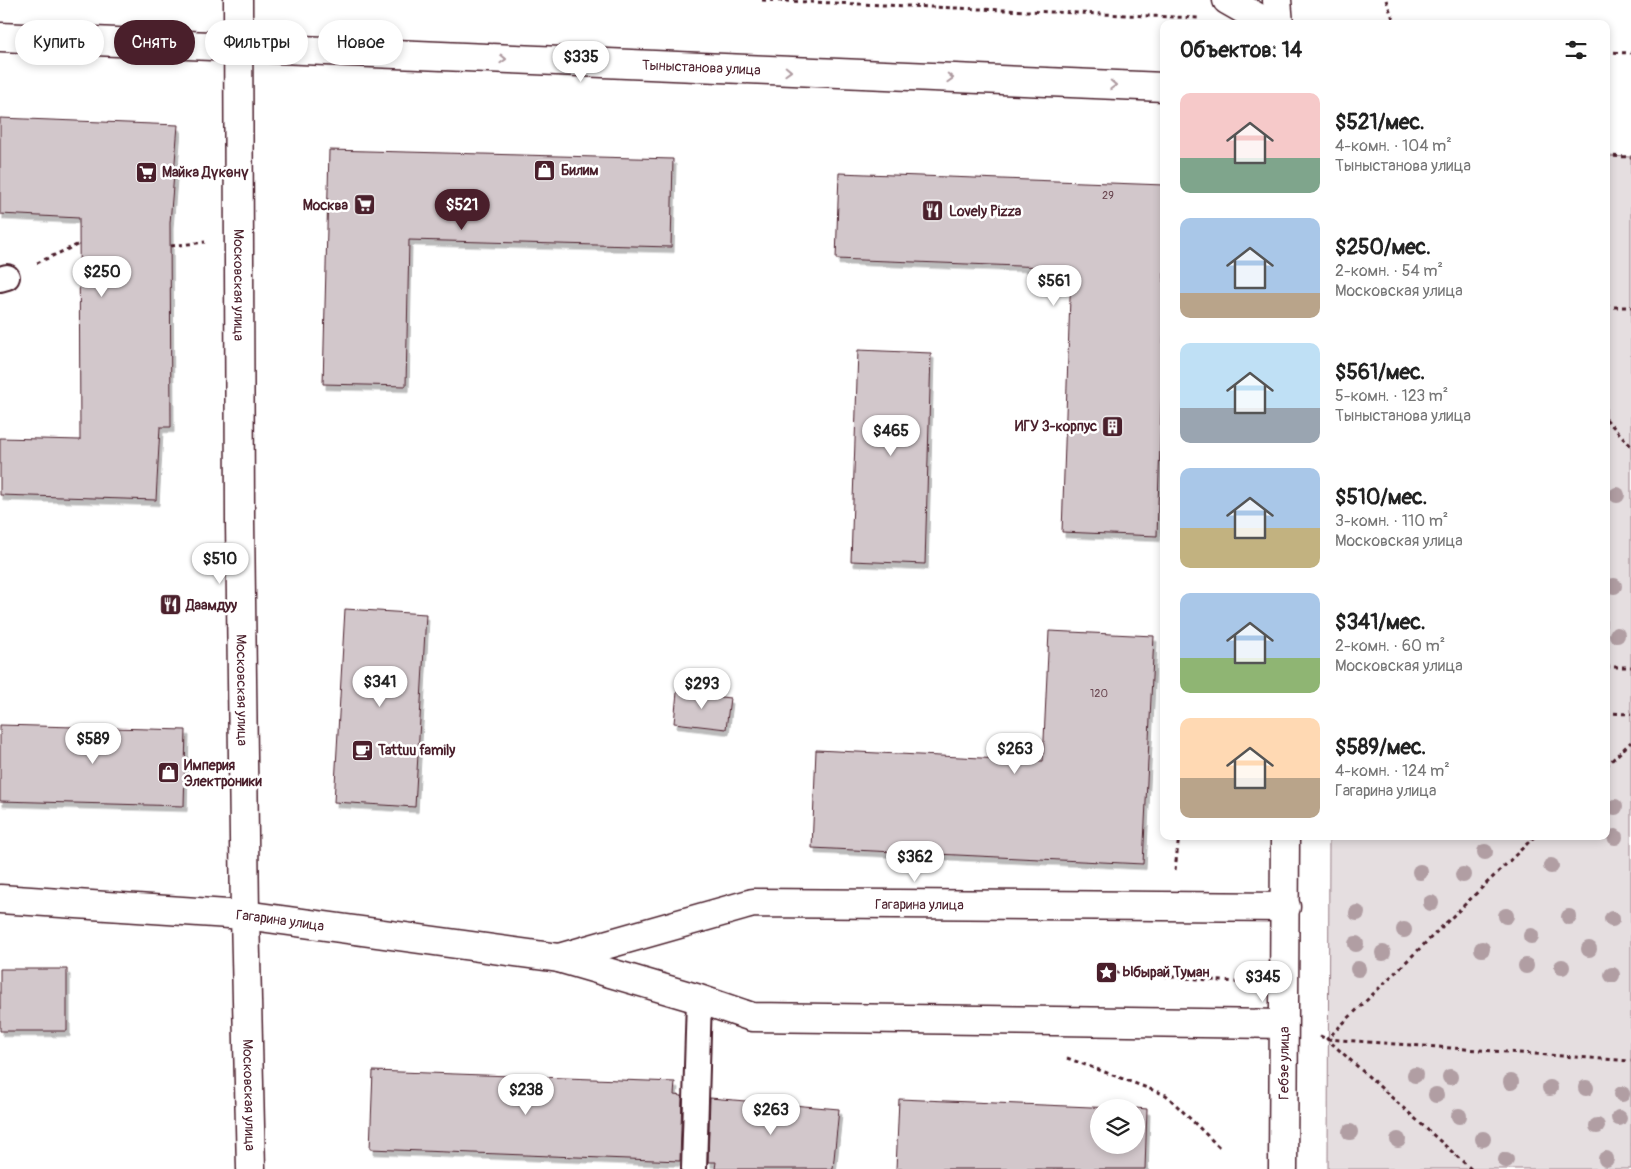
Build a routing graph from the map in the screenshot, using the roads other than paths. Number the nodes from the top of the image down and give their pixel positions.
1 (238, 0) edge
2 (1227, 0) edge
3 (1277, 0) edge
4 (238, 20) edge
5 (1262, 20) edge
6 (1279, 20) edge
7 (0, 37) edge
8 (205, 46) edge
9 (308, 50) edge
10 (239, 65) edge
11 (1160, 87) edge
12 (1285, 840) edge
13 (0, 899) edge
14 (1286, 907) junction
15 (246, 915) junction
16 (559, 958) junction
17 (699, 999) junction
18 (1284, 1024) junction
19 (251, 1169) edge
20 (694, 1169) edge
21 (1283, 1169) edge

1 - 4 street, Московская улица
2 - 5 street
3 - 6 street
7 - 8 street, Тыныстанова улица
9 -> 11 street, Тыныстанова улица
10 - 15 street, Московская улица
12 - 14 street, Гебзе улица
13 - 15 street, Гагарина улица
14 - 16 street, Гагарина улица
14 - 18 street, Гебзе улица
15 - 16 street, Гагарина улица
15 - 19 street, Московская улица
16 - 17 street, Гагарина улица
17 - 18 street, Гагарина улица
17 - 20 lane
18 - 21 street, Гебзе улица

